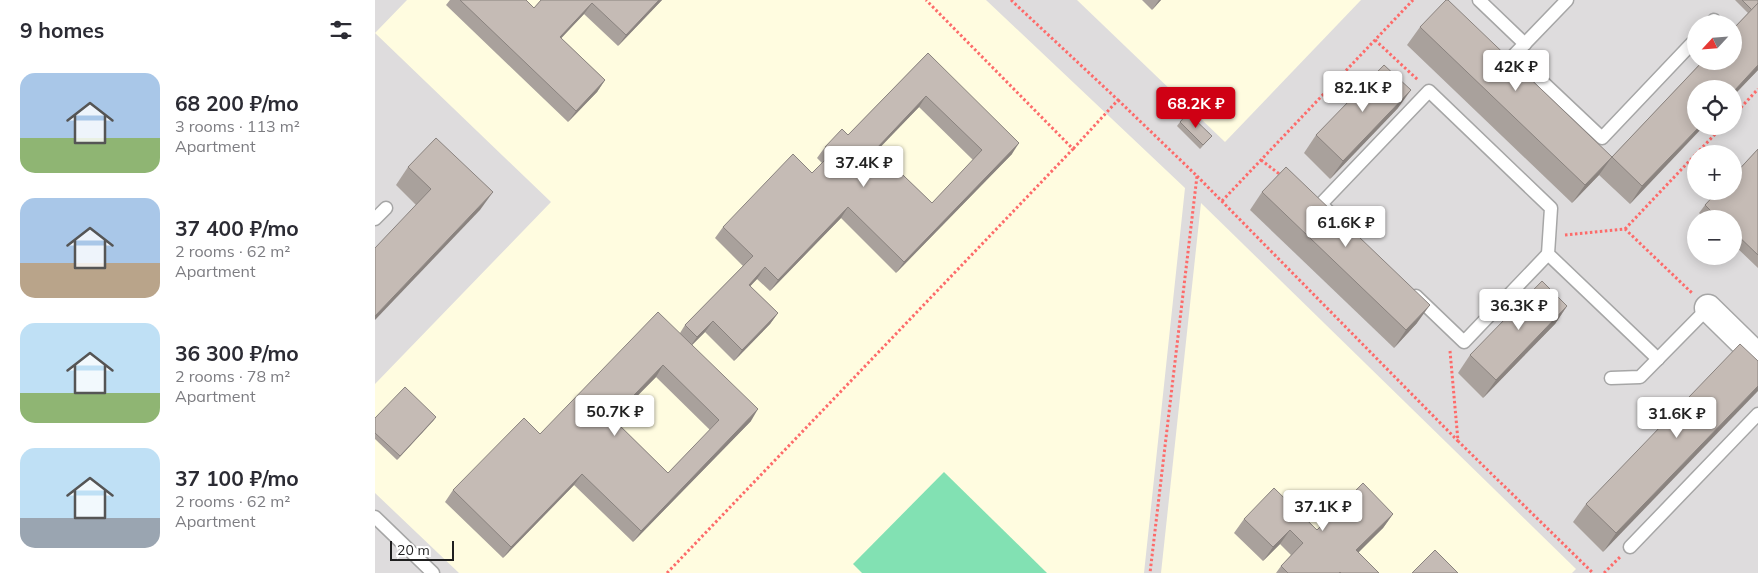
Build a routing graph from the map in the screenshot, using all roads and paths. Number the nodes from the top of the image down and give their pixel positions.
1 (926, 0) edge
2 (1011, 0) edge
3 (1413, 0) edge
4 (1479, 0) edge
5 (1567, 0) edge
6 (1375, 40) junction
7 (1525, 44) junction
8 (1687, 48) edge
9 (1758, 90) edge
10 (1429, 91) junction
11 (1118, 100) junction
12 (1742, 107) edge
13 (1714, 135) edge
14 (1705, 145) edge
15 (1073, 148) junction
16 (1261, 160) junction
17 (1687, 164) edge
18 (1197, 176) junction
19 (1283, 176) edge
20 (1221, 201) junction
21 (386, 208) dead end
22 (375, 219) edge
23 (1342, 224) edge
24 (1625, 229) junction
25 (1549, 236) junction
26 (1548, 254) junction
27 (1405, 285) edge
28 (1708, 308) junction
29 (1447, 326) junction
30 (1758, 357) edge
31 (1657, 359) junction
32 (1611, 378) dead end
33 (1758, 414) edge
34 (1459, 441) junction
35 (375, 517) edge
36 (1630, 547) dead end
37 (433, 573) edge
38 (667, 573) edge
39 (1150, 573) edge
40 (1593, 573) edge

1 - 15 path
2 - 11 path
3 - 6 path
4 - 7 lane
5 - 7 lane
6 - 10 path
6 - 16 path
7 - 8 lane
9 - 12 path
10 - 23 lane
10 - 25 lane
11 - 15 path
11 - 18 path
13 - 14 path
15 - 38 path
16 - 19 path
16 - 20 path
17 - 24 path
18 - 20 path
18 - 39 path
20 - 34 path
21 - 22 lane
24 - 25 path
24 - 28 path
25 - 26 lane
26 - 29 lane
26 - 31 lane
27 - 29 lane
28 - 30 street
28 - 31 lane
29 - 34 path
31 - 32 lane
33 - 36 lane
34 - 40 path
35 - 37 lane

